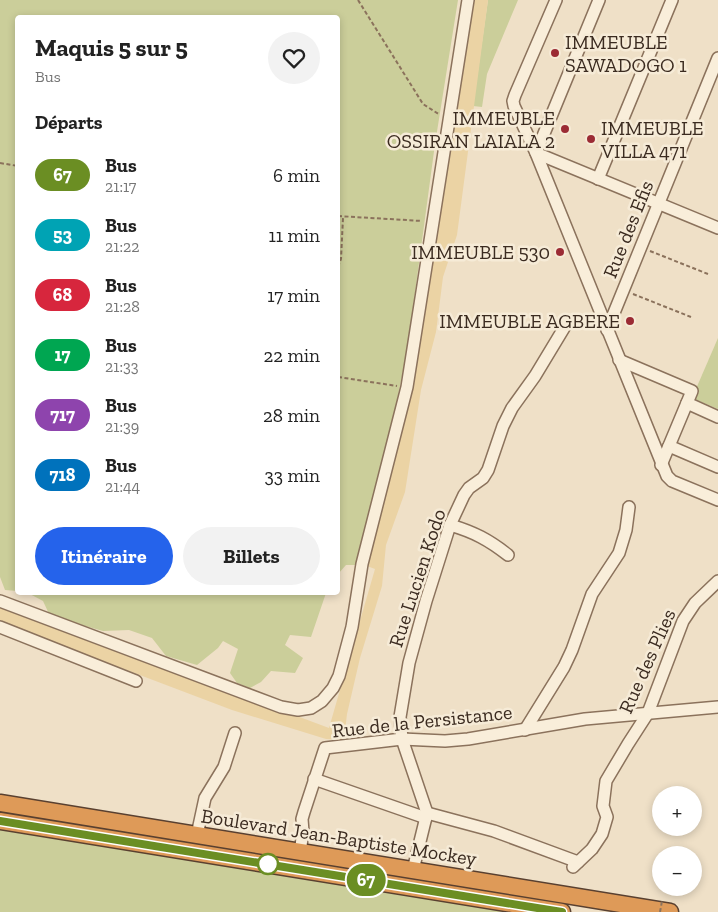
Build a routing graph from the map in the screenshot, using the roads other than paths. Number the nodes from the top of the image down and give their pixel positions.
1 (468, 0) edge
2 (556, 0) edge
3 (599, 0) edge
4 (672, 0) edge
5 (718, 58) edge
6 (536, 153) junction
7 (598, 179) junction
8 (659, 204) junction
9 (718, 228) edge
10 (567, 323) dead end
11 (607, 330) junction
12 (619, 360) junction
13 (687, 404) junction
14 (718, 417) edge
15 (669, 446) junction
16 (661, 465) junction
17 (718, 466) edge
18 (718, 500) edge
19 (629, 507) dead end
20 (450, 525) junction
21 (508, 555) dead end
22 (718, 582) edge
23 (0, 601) edge
24 (0, 627) edge
25 (136, 681) dead end
26 (718, 707) edge
27 (648, 713) junction
28 (525, 730) junction
29 (235, 733) dead end
30 (402, 739) junction
31 (314, 779) junction
32 (0, 803) edge
33 (427, 816) junction
34 (0, 821) edge
35 (197, 835) junction
36 (300, 852) junction
37 (413, 870) junction
38 (666, 906) edge
39 (562, 912) edge

1 - 23 street
2 - 6 street
3 - 6 street
4 - 7 street
5 - 8 street, Rue des Efis
6 - 7 street
6 - 11 street
7 - 8 street
8 - 9 street
8 - 11 street, Rue des Efis
10 - 20 street, Rue Lucien Kodo
11 - 12 street
12 - 13 street
12 - 16 street
13 - 14 street
13 - 15 street
15 - 16 street
15 - 17 street
16 - 18 street
19 - 28 street
20 - 21 street
20 - 30 street, Rue Lucien Kodo
22 - 27 street, Rue des Plies
24 - 25 street
26 - 27 street, Rue de la Persistance
27 - 28 street, Rue de la Persistance
27 - 33 street, Rue des Plies
28 - 30 street, Rue de la Persistance
29 - 35 street
30 - 31 street, Rue de la Persistance
30 - 33 street, Rue Lucien Kodo
31 - 33 street
31 - 36 street, Rue de la Persistance
32 - 35 highway, Boulevard Jean-Baptiste Mockey
33 - 37 street
34 - 39 highway, Boulevard Jean-Baptiste Mockey
35 - 36 highway, Boulevard Jean-Baptiste Mockey
36 - 37 highway, Boulevard Jean-Baptiste Mockey
37 - 38 highway, Boulevard Jean-Baptiste Mockey

